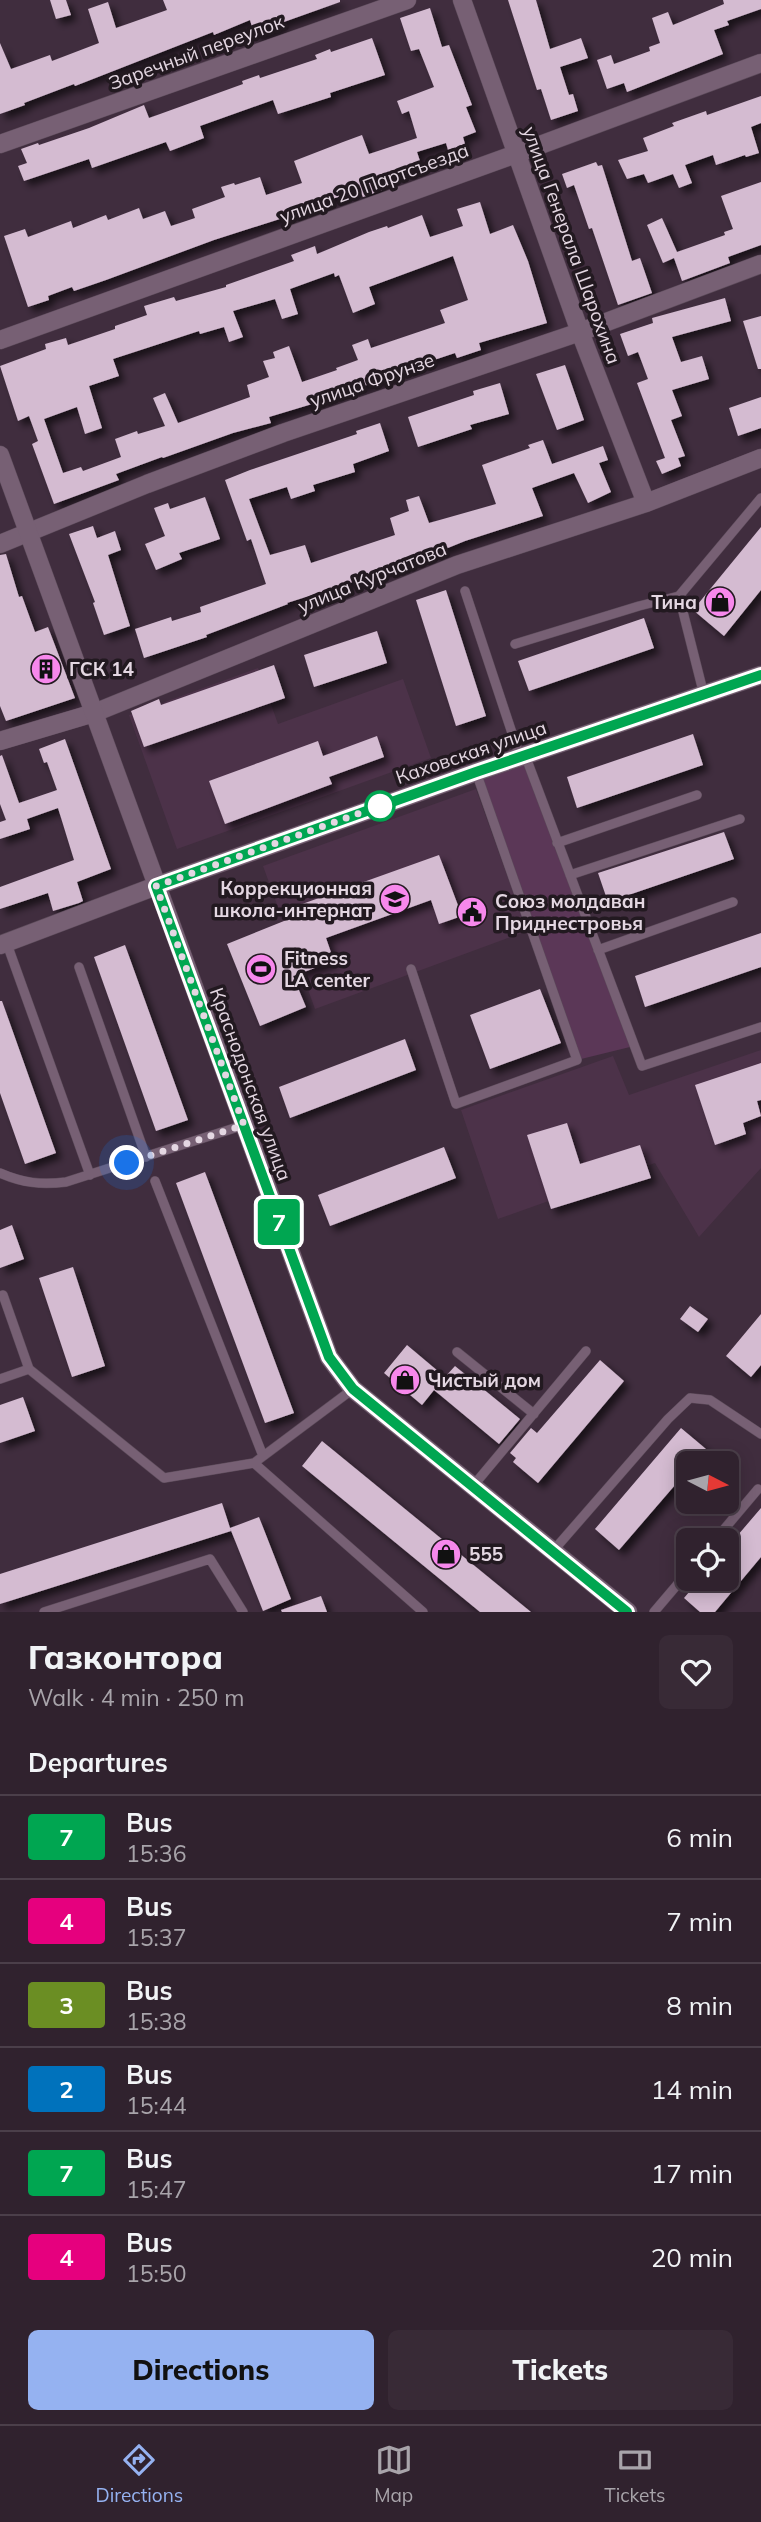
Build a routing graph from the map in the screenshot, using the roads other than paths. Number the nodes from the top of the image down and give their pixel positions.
1 (407, 0) edge
2 (461, 0) edge
3 (761, 63) edge
4 (0, 144) edge
5 (516, 154) junction
6 (761, 264) edge
7 (580, 332) junction
8 (0, 340) edge
9 (0, 455) edge
10 (761, 458) edge
11 (761, 498) edge
12 (646, 503) junction
13 (28, 534) junction
14 (0, 544) edge
15 (465, 592) dead end
16 (680, 596) junction
17 (515, 644) dead end
18 (761, 675) edge
19 (704, 695) junction
20 (94, 713) junction
21 (0, 741) edge
22 (522, 756) junction
23 (476, 772) junction
24 (697, 795) dead end
25 (740, 819) dead end
26 (557, 843) junction
27 (569, 875) junction
28 (156, 886) junction
29 (733, 902) dead end
30 (4, 945) edge
31 (598, 950) junction
32 (79, 967) dead end
33 (411, 969) dead end
34 (761, 1027) edge
35 (244, 1125) junction
36 (146, 1157) junction
37 (0, 1173) edge
38 (90, 1175) junction
39 (155, 1181) dead end
40 (0, 1296) edge
41 (457, 1352) dead end
42 (586, 1352) dead end
43 (29, 1369) junction
44 (0, 1379) edge
45 (353, 1389) junction
46 (534, 1414) junction
47 (761, 1434) edge
48 (263, 1456) junction
49 (254, 1463) junction
50 (473, 1486) junction
51 (758, 1489) dead end
52 (725, 1528) edge
53 (553, 1551) junction
54 (676, 1586) edge
55 (44, 1612) edge
56 (243, 1612) edge
57 (424, 1612) edge
58 (628, 1612) edge
59 (654, 1612) edge

1 - 4 street, Заречный переулок
2 - 5 street, улица Генерала Шарохина
3 - 5 street, улица 20 Партсъезда
5 - 7 street, улица Генерала Шарохина
5 - 8 street, улица 20 Партсъезда
6 - 7 street, улица Фрунзе
7 - 12 street, улица Генерала Шарохина
7 - 13 street, улица Фрунзе
9 - 13 street, Краснодонская улица
10 - 12 street, улица Курчатова
11 - 16 lane
12 - 20 street, улица Курчатова
13 - 14 street, улица Фрунзе
13 - 20 street, Краснодонская улица
15 - 22 lane
16 - 17 lane
16 - 19 lane
18 - 19 street, Каховская улица
19 - 22 street, Каховская улица
20 - 21 street, улица Курчатова
20 - 28 street, Краснодонская улица
22 - 23 street, Каховская улица
22 - 26 lane
23 - 28 street, Каховская улица
23 - 33 lane
24 - 26 lane
25 - 27 lane
26 - 27 lane
27 - 31 lane
28 - 30 street, Каховская улица
28 - 35 street, Краснодонская улица
29 - 31 lane
30 - 38 lane
31 - 34 lane
32 - 36 lane
35 - 36 lane
35 - 45 street, Краснодонская улица
36 - 38 lane
37 - 38 lane
39 - 48 lane
40 - 43 lane
41 - 46 lane
42 - 46 lane
43 - 44 lane
43 - 49 lane
45 - 48 lane
45 - 50 street, Краснодонская улица
46 - 50 lane
47 - 53 lane
48 - 49 lane
49 - 57 lane
50 - 53 street, Краснодонская улица
51 - 52 lane
53 - 58 street, Краснодонская улица
54 - 59 lane
55 - 56 lane

